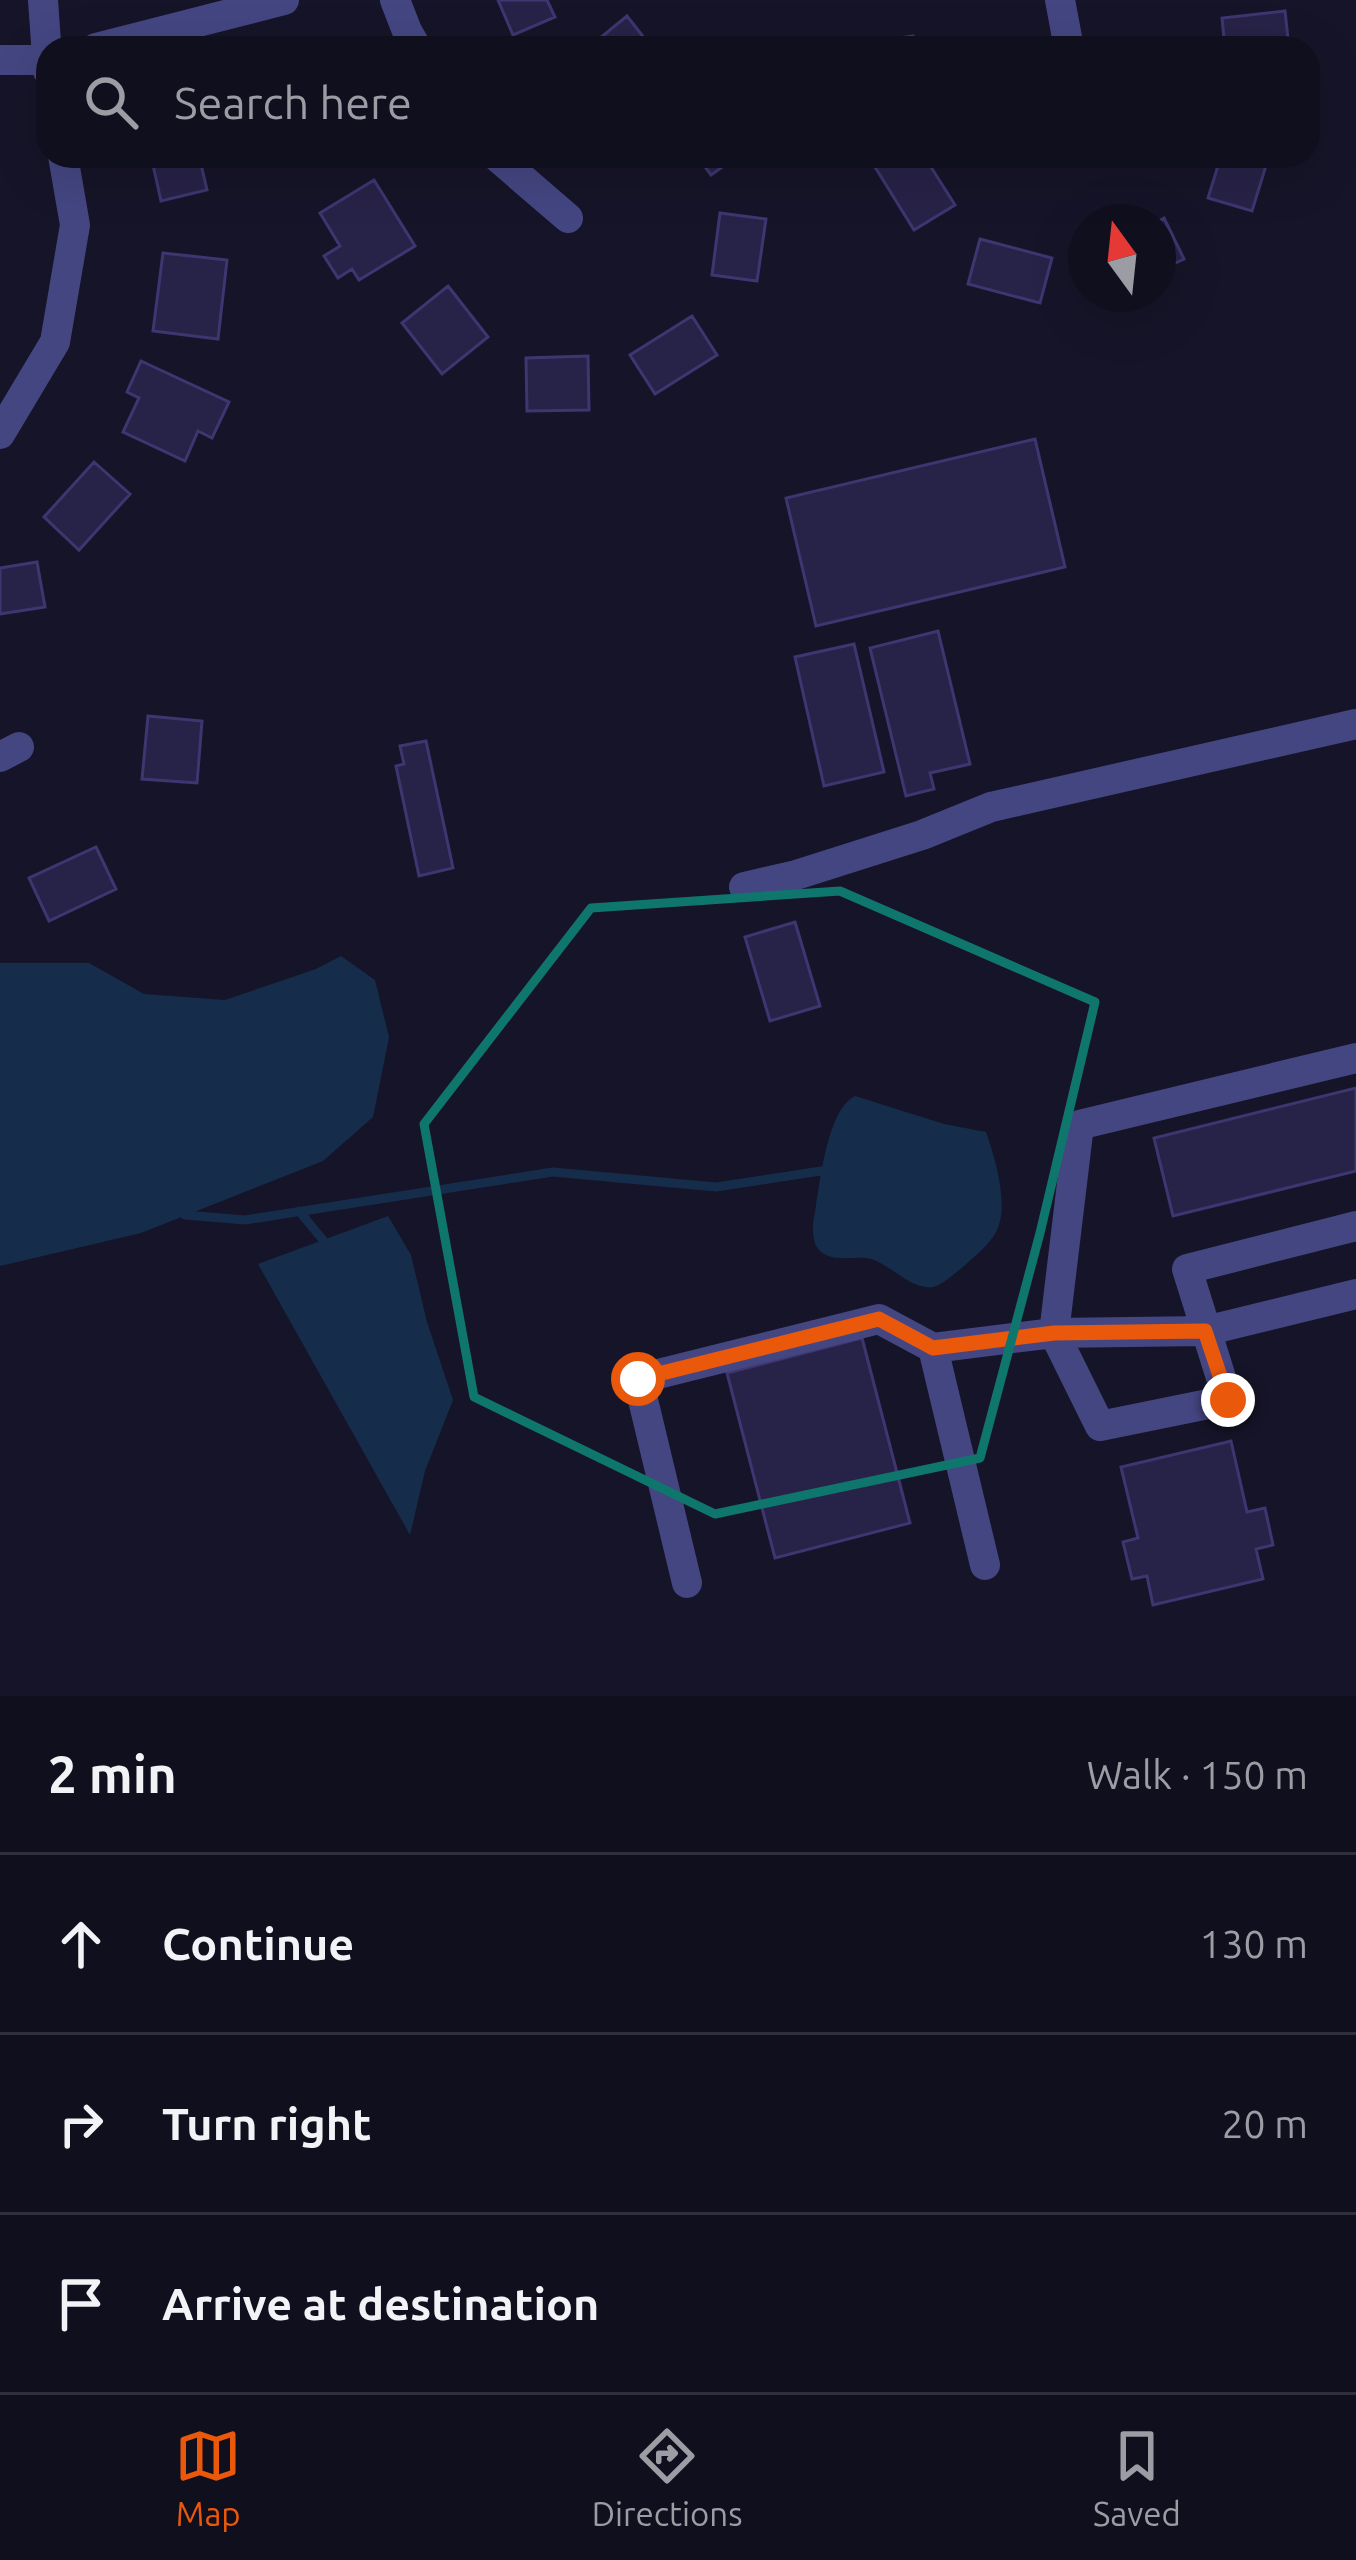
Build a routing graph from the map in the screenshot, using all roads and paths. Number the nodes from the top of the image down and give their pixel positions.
1 (43, 0) edge
2 (284, 0) edge
3 (395, 0) edge
4 (1060, 0) edge
5 (45, 36) edge
6 (143, 36) edge
7 (410, 36) edge
8 (1067, 36) edge
9 (0, 60) edge
10 (36, 63) edge
11 (65, 168) edge
12 (510, 168) edge
13 (568, 218) dead end
14 (0, 434) edge
15 (1356, 724) edge
16 (744, 887) dead end
17 (1356, 1058) edge
18 (1356, 1226) edge
19 (1356, 1294) edge
20 (1205, 1331) junction
21 (1054, 1333) junction
22 (933, 1348) junction
23 (985, 1565) dead end
24 (687, 1582) dead end

1 - 5 street
2 - 6 street
3 - 7 street
4 - 8 street
9 - 10 street
11 - 14 street
12 - 13 street
15 - 16 street
17 - 21 street
18 - 20 street
19 - 20 street
20 - 21 street
20 - 21 street
21 - 22 street
22 - 23 street
22 - 24 street

